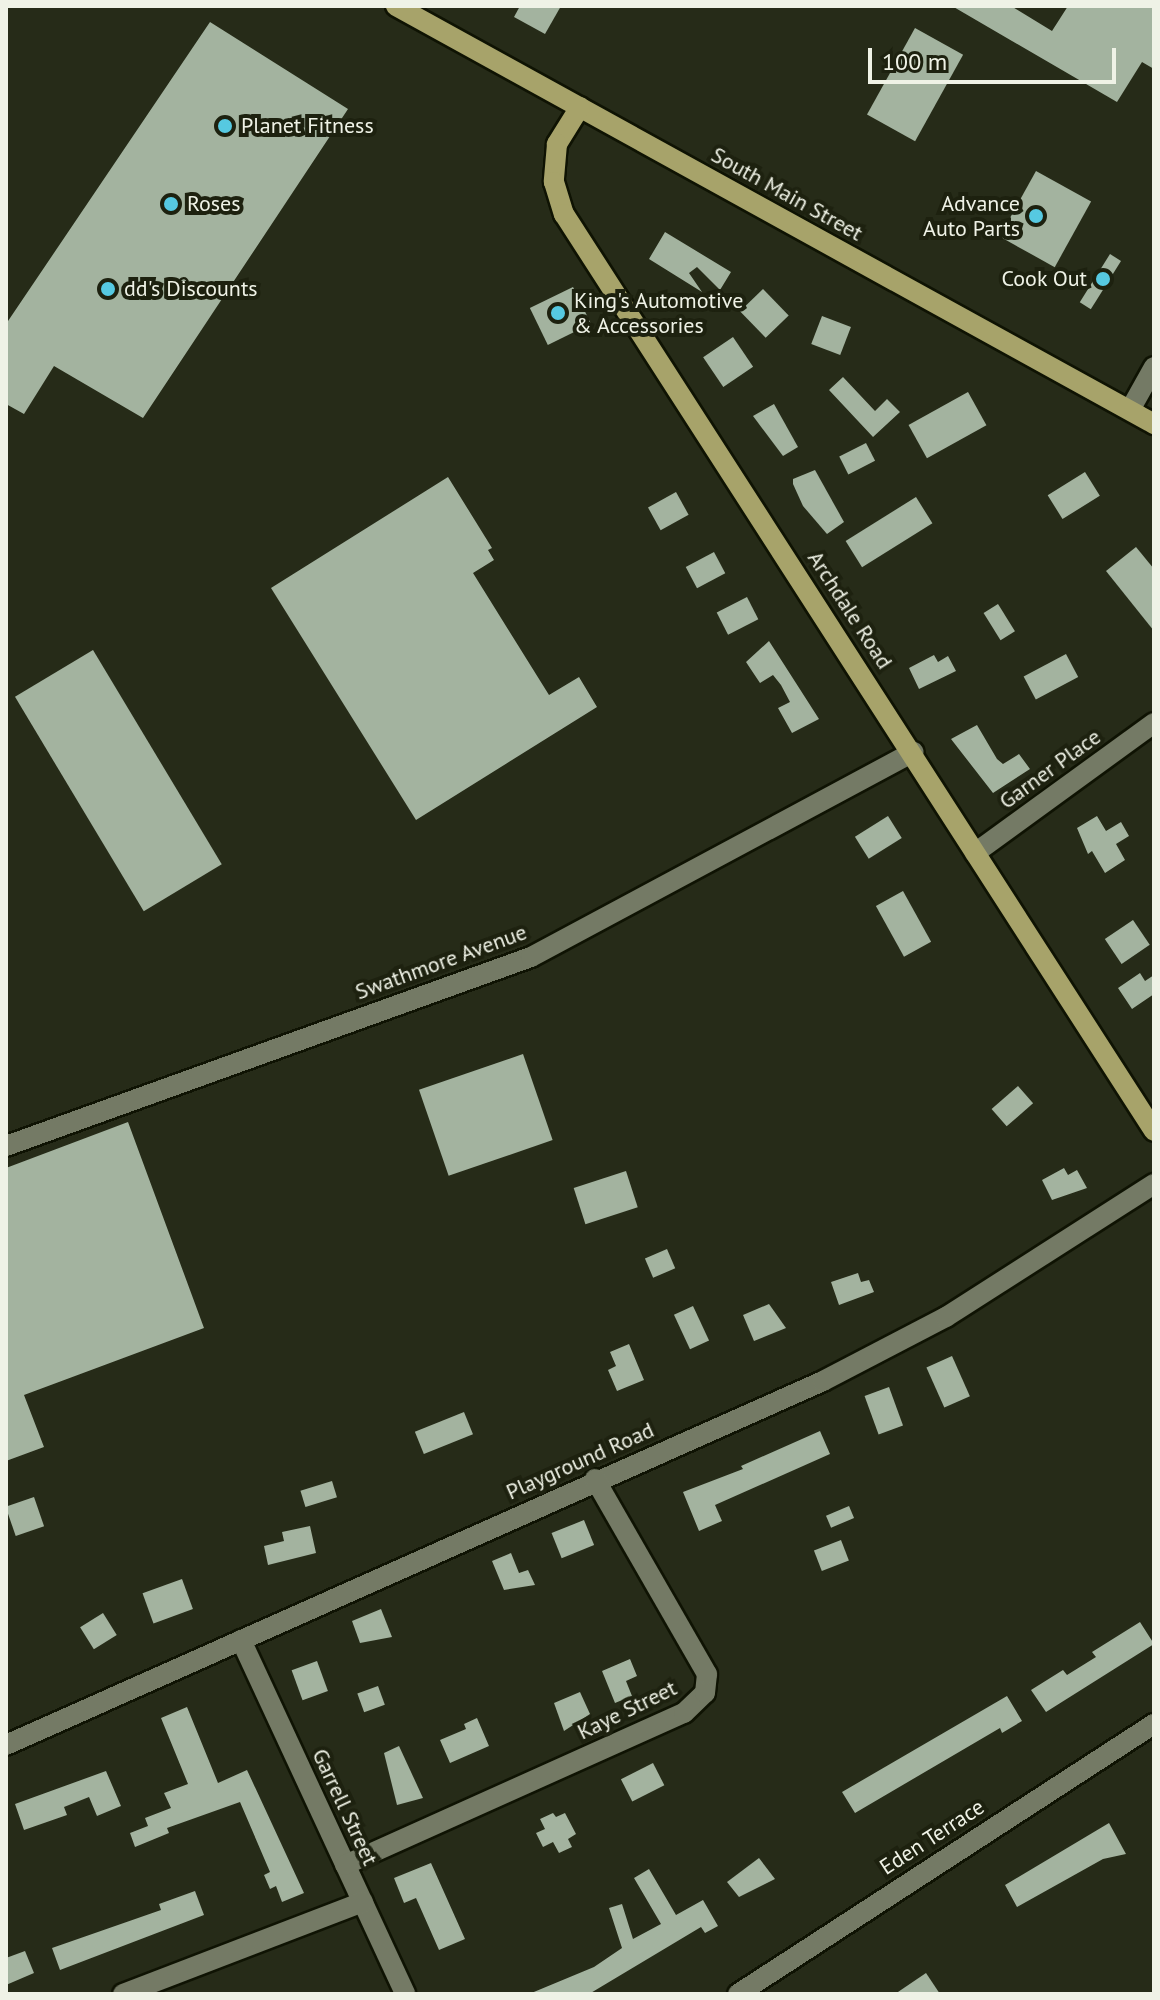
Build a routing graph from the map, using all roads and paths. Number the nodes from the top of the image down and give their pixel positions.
1 (396, 6) edge
2 (580, 107) junction
3 (1154, 367) edge
4 (1130, 410) junction
5 (1154, 424) edge
6 (1154, 723) edge
7 (913, 752) junction
8 (975, 853) junction
9 (1154, 1131) edge
10 (6, 1146) edge
11 (1154, 1184) edge
12 (595, 1479) junction
13 (241, 1640) junction
14 (1154, 1724) edge
15 (6, 1745) edge
16 (345, 1865) junction
17 (363, 1902) junction
18 (123, 1994) edge
19 (405, 1994) edge
20 (738, 1994) edge

1 - 2 main road, South Main Street
2 - 4 main road, South Main Street
2 - 7 main road, Archdale Road
3 - 4 street
4 - 5 main road, South Main Street
6 - 8 street, Garner Place
7 - 8 main road, Archdale Road
7 - 10 street, Swathmore Avenue
8 - 9 main road, Archdale Road
11 - 12 street, Playground Road
12 - 13 street, Playground Road
12 - 16 street, Kaye Street
13 - 15 street, Playground Road
13 - 16 street, Garrell Street
14 - 20 street, Eden Terrace
16 - 17 street, Garrell Street
17 - 18 street
17 - 19 street, Garrell Street

